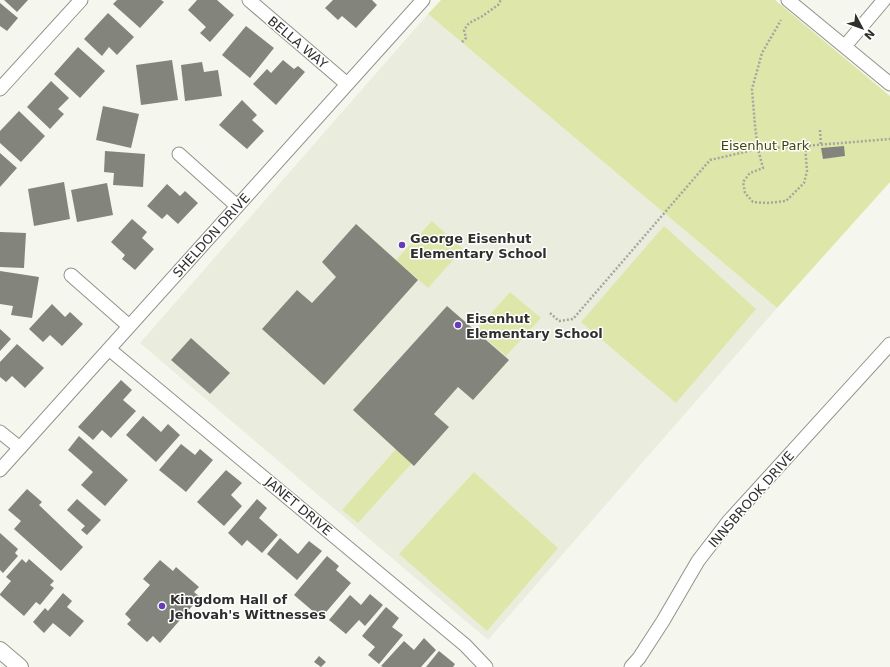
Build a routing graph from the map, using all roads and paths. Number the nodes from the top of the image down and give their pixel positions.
1 (80, 0) edge
2 (249, 0) edge
3 (423, 0) edge
4 (501, 0) edge
5 (788, 0) edge
6 (884, 0) edge
7 (781, 20) dead end
8 (462, 42) dead end
9 (845, 46) junction
10 (347, 84) junction
11 (890, 84) edge
12 (0, 89) edge
13 (820, 130) dead end
14 (890, 139) edge
15 (821, 145) junction
16 (805, 146) junction
17 (758, 149) junction
18 (179, 154) dead end
19 (237, 206) junction
20 (71, 275) dead end
21 (550, 313) dead end
22 (129, 326) junction
23 (890, 344) edge
24 (109, 349) junction
25 (0, 432) edge
26 (20, 448) junction
27 (0, 470) edge
28 (0, 650) edge
29 (20, 667) edge
30 (486, 667) edge
31 (631, 667) edge

1 - 12 street
2 - 10 street, BELLA WAY
3 - 10 street, SHELDON DRIVE
4 - 8 path
5 - 9 street
6 - 9 street
7 - 17 path
9 - 11 street
10 - 19 street, SHELDON DRIVE
13 - 15 path
14 - 15 path
15 - 16 path
16 - 17 path
16 - 17 path
17 - 21 path
18 - 19 street
19 - 22 street, SHELDON DRIVE
20 - 22 street
22 - 24 street, SHELDON DRIVE
23 - 31 street, INNSBROOK DRIVE
24 - 26 street, SHELDON DRIVE
24 - 30 street, JANET DRIVE
25 - 26 street
26 - 27 street, SHELDON DRIVE
28 - 29 street

